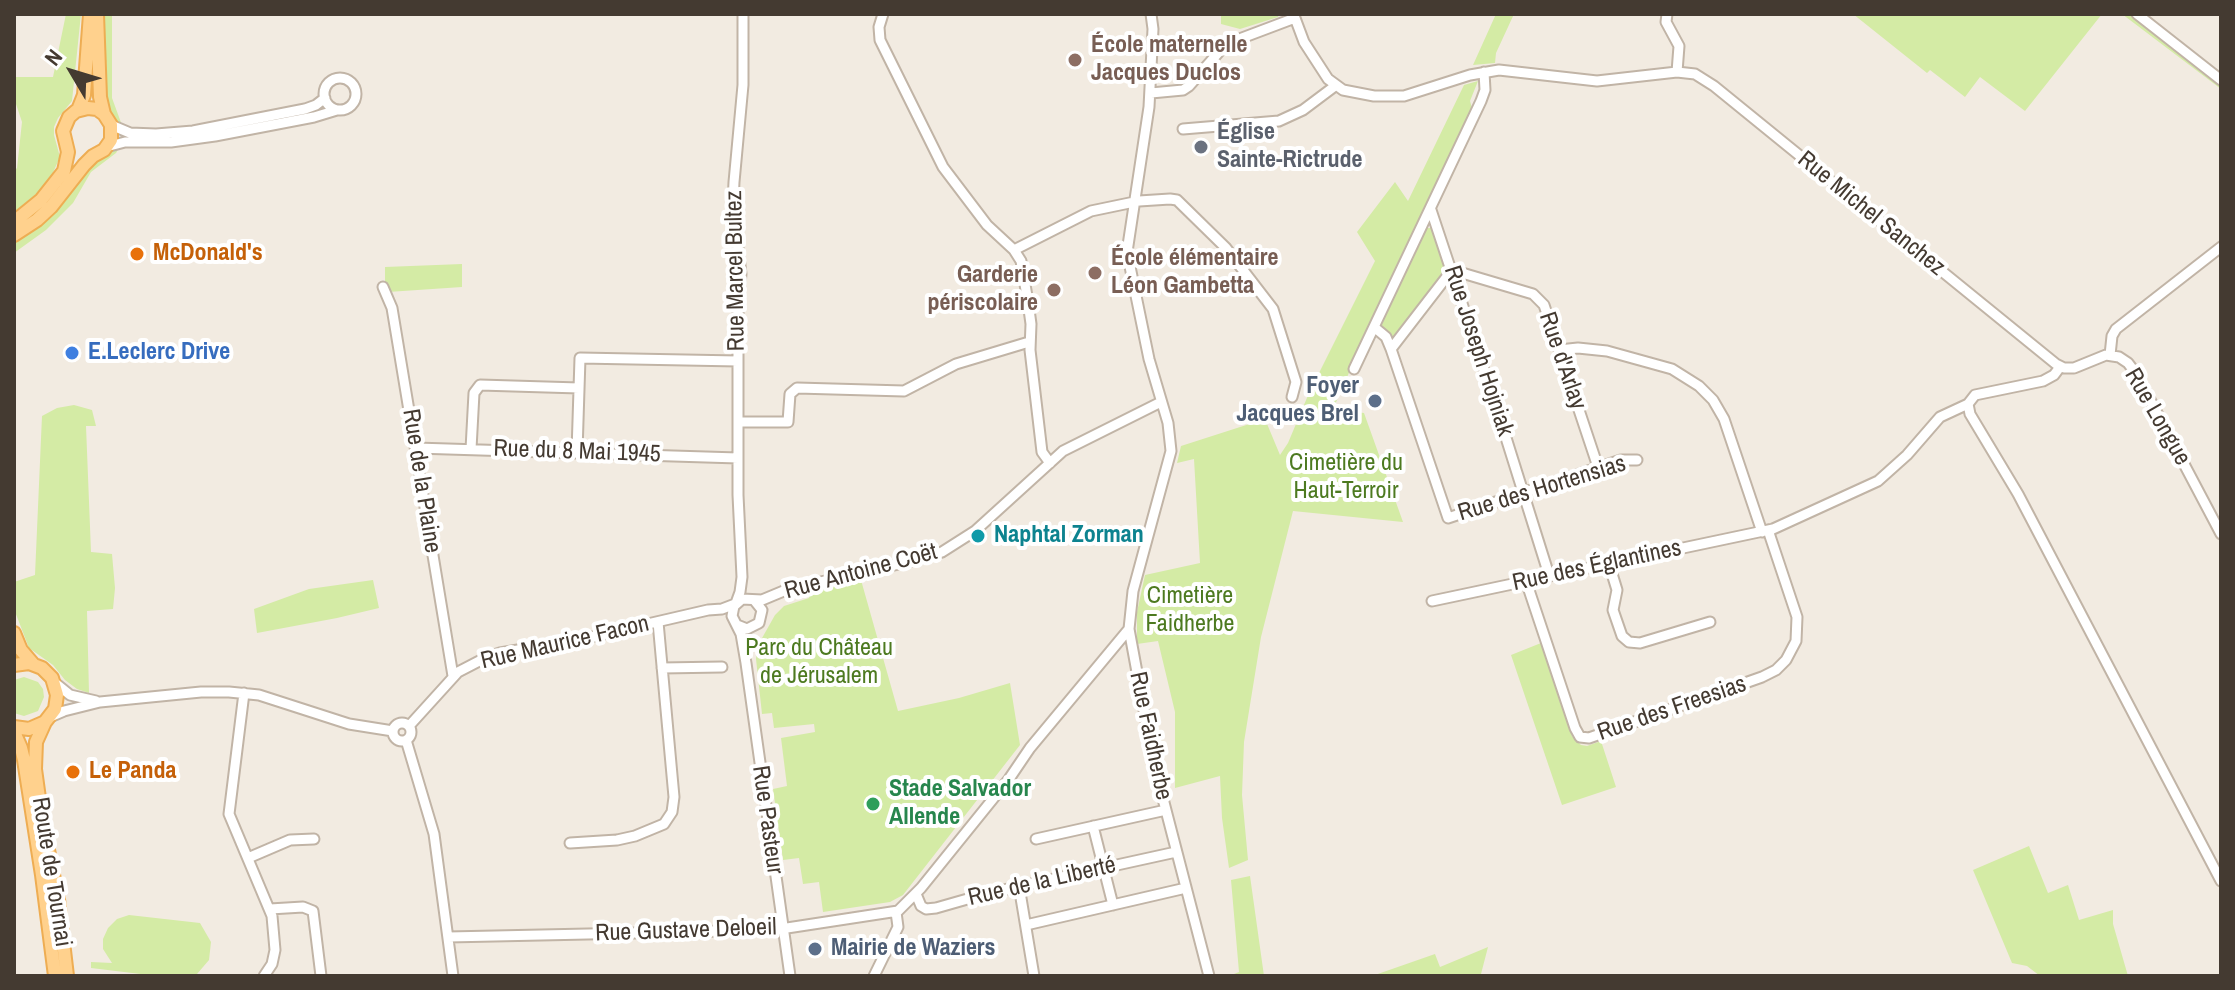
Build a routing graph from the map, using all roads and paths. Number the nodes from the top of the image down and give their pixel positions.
1 (90, 14) edge
2 (97, 14) edge
3 (743, 14) edge
4 (883, 14) edge
5 (1151, 14) edge
6 (1667, 14) edge
7 (2137, 14) edge
8 (1294, 16) edge
9 (1484, 72) junction
10 (1677, 72) junction
11 (2221, 80) edge
12 (1335, 86) junction
13 (1151, 93) junction
14 (325, 98) junction
15 (78, 110) junction
16 (337, 110) junction
17 (108, 120) junction
18 (1183, 129) dead end
19 (67, 146) junction
20 (106, 147) junction
21 (93, 156) junction
22 (1134, 202) junction
23 (1431, 210) junction
24 (14, 222) edge
25 (14, 235) edge
26 (2221, 247) edge
27 (1014, 250) junction
28 (1452, 270) junction
29 (383, 287) dead end
30 (1374, 327) junction
31 (1029, 342) junction
32 (1391, 349) junction
33 (1559, 350) junction
34 (2110, 355) junction
35 (738, 361) junction
36 (2060, 367) junction
37 (1354, 369) dead end
38 (579, 388) junction
39 (1292, 397) dead end
40 (1161, 402) junction
41 (1968, 404) junction
42 (738, 422) junction
43 (416, 448) junction
44 (471, 449) junction
45 (577, 452) junction
46 (738, 458) junction
47 (1637, 460) dead end
48 (1050, 463) junction
49 (1598, 467) junction
50 (1524, 492) junction
51 (1765, 531) junction
52 (2221, 534) edge
53 (1609, 564) junction
54 (1549, 575) junction
55 (742, 577) junction
56 (1526, 581) junction
57 (752, 599) junction
58 (1432, 601) dead end
59 (735, 603) junction
60 (699, 612) junction
61 (658, 622) junction
62 (1710, 622) dead end
63 (735, 624) junction
64 (755, 627) junction
65 (1129, 629) junction
66 (14, 633) edge
67 (746, 663) junction
68 (33, 664) junction
69 (14, 665) edge
70 (722, 667) dead end
71 (662, 668) junction
72 (453, 676) junction
73 (54, 682) junction
74 (244, 693) junction
75 (100, 702) junction
76 (48, 719) junction
77 (409, 726) junction
78 (14, 730) edge
79 (393, 731) junction
80 (406, 740) junction
81 (1166, 810) junction
82 (1093, 826) junction
83 (314, 839) dead end
84 (1036, 839) dead end
85 (570, 843) dead end
86 (1176, 852) junction
87 (248, 858) junction
88 (1104, 868) junction
89 (2221, 881) edge
90 (1019, 886) junction
91 (1186, 888) junction
92 (916, 894) junction
93 (1113, 905) junction
94 (270, 909) junction
95 (896, 912) junction
96 (1026, 925) junction
97 (784, 928) junction
98 (448, 937) junction
99 (55, 976) edge
100 (67, 976) edge
101 (264, 976) edge
102 (321, 976) edge
103 (453, 976) edge
104 (790, 976) edge
105 (874, 976) edge
106 (1034, 976) edge
107 (1209, 976) edge

1 - 15 main road
2 - 17 main road
3 - 35 street, Rue Marcel Bultez
4 - 27 street
5 - 13 street, Rue Faidherbe
6 - 10 street
7 - 11 street
8 - 12 street
8 - 13 street
9 - 10 street, Rue Michel Sanchez
9 - 12 street, Rue Michel Sanchez
9 - 23 street
10 - 36 street, Rue Michel Sanchez
12 - 18 street
13 - 22 street, Rue Faidherbe
14 - 16 street
14 - 16 street
14 - 17 street
15 - 17 main road
15 - 19 main road
16 - 20 street
17 - 20 main road
19 - 21 main road
19 - 24 main road
20 - 21 main road
21 - 25 main road
22 - 27 street
22 - 39 street
22 - 40 street, Rue Faidherbe
23 - 28 street, Rue Joseph Hojniak
23 - 30 street
26 - 34 street
27 - 31 street
28 - 32 street
28 - 33 street, Rue d'Arlay
28 - 50 street, Rue Joseph Hojniak
29 - 43 street, Rue de la Plaine
30 - 32 street
30 - 37 street
31 - 42 street
31 - 48 street
32 - 50 street, Rue des Hortensias
33 - 49 street, Rue d'Arlay
33 - 51 street
34 - 36 street, Rue Longue
34 - 52 street, Rue Longue
35 - 38 street
35 - 42 street, Rue Marcel Bultez
36 - 41 street, Rue Longue
38 - 44 street
38 - 45 street
40 - 48 street, Rue Antoine Coët
40 - 65 street, Rue Faidherbe
41 - 51 street, Rue des Églantines
41 - 89 street
42 - 46 street, Rue Marcel Bultez
43 - 44 street, Rue du 8 Mai 1945
43 - 72 street, Rue de la Plaine
44 - 45 street, Rue du 8 Mai 1945
45 - 46 street, Rue du 8 Mai 1945
46 - 55 street, Rue Marcel Bultez
47 - 49 street, Rue des Hortensias
48 - 57 street, Rue Antoine Coët
49 - 50 street, Rue des Hortensias
50 - 54 street, Rue Joseph Hojniak
51 - 53 street, Rue des Églantines
51 - 56 street, Rue des Freesias
53 - 54 street, Rue des Églantines
53 - 62 street
54 - 56 street, Rue des Églantines
55 - 57 street, Rue Marcel Bultez
55 - 59 street, Rue Marcel Bultez
56 - 58 street, Rue des Églantines
57 - 59 street
57 - 64 street
59 - 60 street, Rue Maurice Facon
59 - 63 street
60 - 61 street, Rue Maurice Facon
60 - 63 street, Rue Maurice Facon
61 - 71 street
61 - 72 street, Rue Maurice Facon
63 - 64 street
63 - 67 street, Rue Pasteur
64 - 67 street, Rue Pasteur
65 - 81 street, Rue Faidherbe
65 - 92 street
66 - 68 main road
67 - 97 street, Rue Pasteur
68 - 69 main road
68 - 73 main road
70 - 71 street
71 - 85 street
72 - 77 street, Rue Maurice Facon
73 - 75 street
73 - 76 main road, Route de Tournai
74 - 75 street
74 - 79 street
74 - 87 street
75 - 76 street
76 - 78 main road
76 - 100 main road, Route de Tournai
77 - 79 street
77 - 80 street
78 - 99 main road, Route de Tournai
79 - 80 street
80 - 98 street
81 - 82 street
81 - 86 street, Rue Faidherbe
82 - 84 street
82 - 88 street
83 - 87 street
86 - 88 street, Rue de la Liberté
86 - 91 street, Rue Faidherbe
87 - 94 street
88 - 90 street, Rue de la Liberté
88 - 93 street
90 - 92 street, Rue de la Liberté
90 - 96 street
91 - 93 street
91 - 107 street, Rue Faidherbe
92 - 95 street
93 - 96 street
94 - 101 street
94 - 102 street
95 - 97 street, Rue Gustave Deloeil
95 - 105 street
96 - 106 street
97 - 98 street, Rue Gustave Deloeil
97 - 104 street, Rue Pasteur
98 - 103 street

